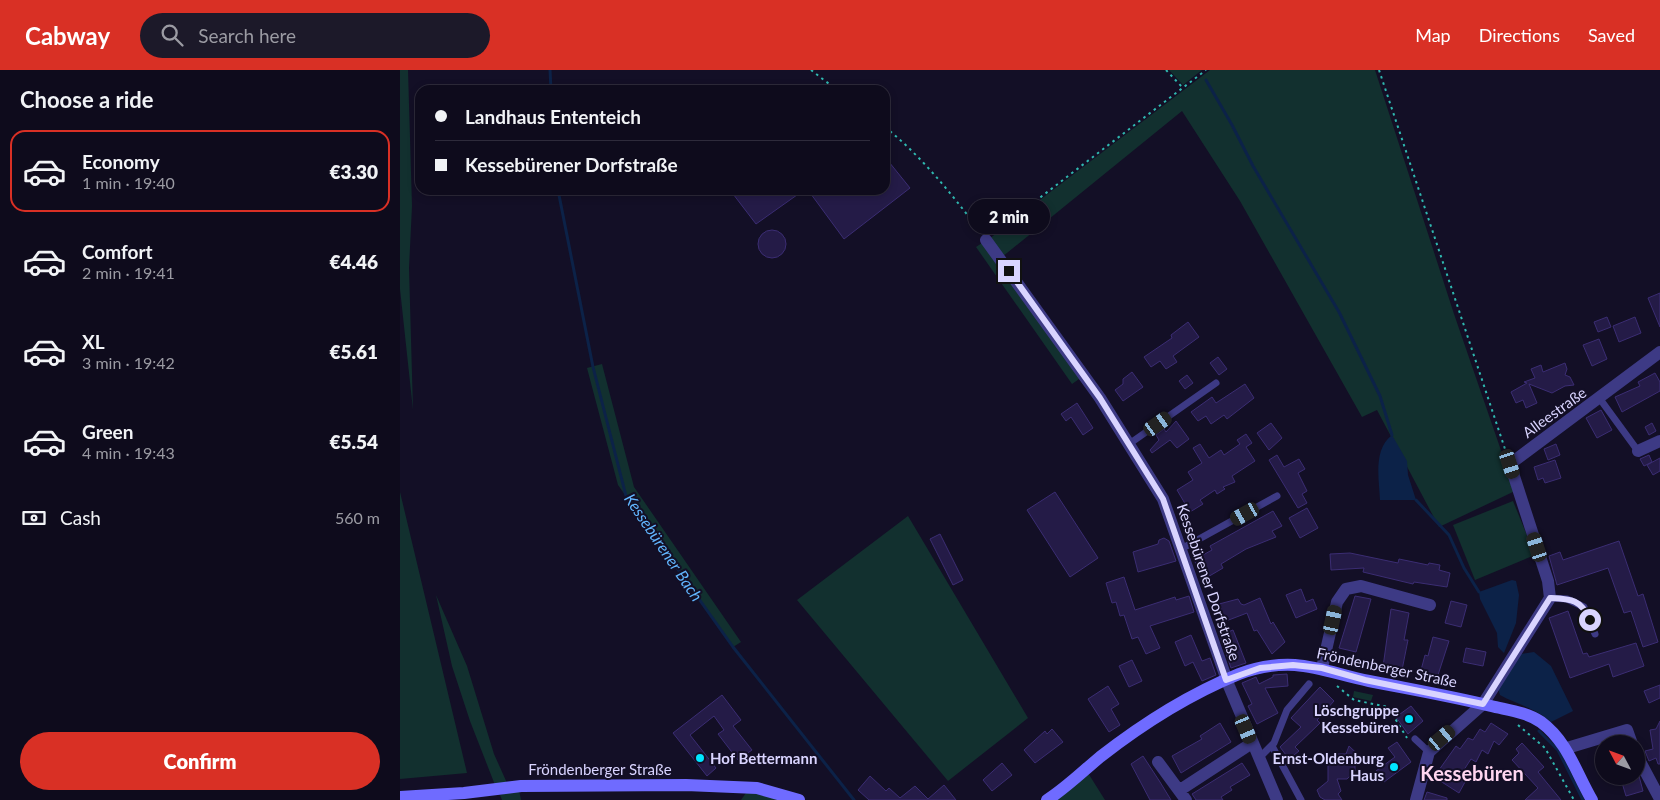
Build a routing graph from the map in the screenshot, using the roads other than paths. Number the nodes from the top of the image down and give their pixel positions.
1 (986, 240) road end
2 (1660, 352) edge
3 (1216, 383) dead end
4 (1600, 399) junction
5 (1660, 441) edge
6 (1129, 444) junction
7 (1638, 451) joint
8 (1277, 496) dead end
9 (1181, 550) junction
10 (1550, 598) junction
11 (1430, 605) dead end
12 (1596, 634) dead end
13 (1327, 669) junction
14 (1226, 680) junction
15 (1309, 684) dead end
16 (1483, 704) junction
17 (1610, 735) edge
18 (1629, 735) edge
19 (1415, 739) road end
20 (1595, 739) edge
21 (1252, 743) junction
22 (1272, 746) junction
23 (1566, 748) junction
24 (1429, 752) junction
25 (1259, 758) junction
26 (1158, 762) dead end
27 (1645, 771) edge
28 (1183, 795) edge
29 (400, 797) edge
30 (1660, 799) edge
31 (799, 800) edge
32 (1047, 800) edge
33 (1278, 800) edge
34 (1302, 800) edge
35 (1416, 800) edge
36 (1592, 800) edge

1 - 6 street, Kessebürener Dorfstraße
2 - 4 street, Alleestraße
3 - 6 lane
4 - 7 lane
4 - 10 street, Alleestraße
5 - 7 street
6 - 9 street, Kessebürener Dorfstraße
8 - 9 lane
9 - 14 street, Kessebürener Dorfstraße
10 - 12 lane
10 - 16 street
11 - 13 street
13 - 14 main road, Fröndenberger Straße
13 - 16 main road, Fröndenberger Straße
14 - 21 street, Kessebürener Dorfstraße
14 - 32 main road, Fröndenberger Straße
15 - 22 lane
16 - 23 main road, Fröndenberger Straße
16 - 24 street
17 - 18 street
19 - 24 lane
20 - 23 street
21 - 25 street, Kessebürener Dorfstraße
21 - 28 street
22 - 25 lane
22 - 34 lane
23 - 36 main road, Fröndenberger Straße
24 - 35 street
25 - 33 street, Kessebürener Dorfstraße
26 - 28 street
27 - 30 street
29 - 31 main road, Fröndenberger Straße

